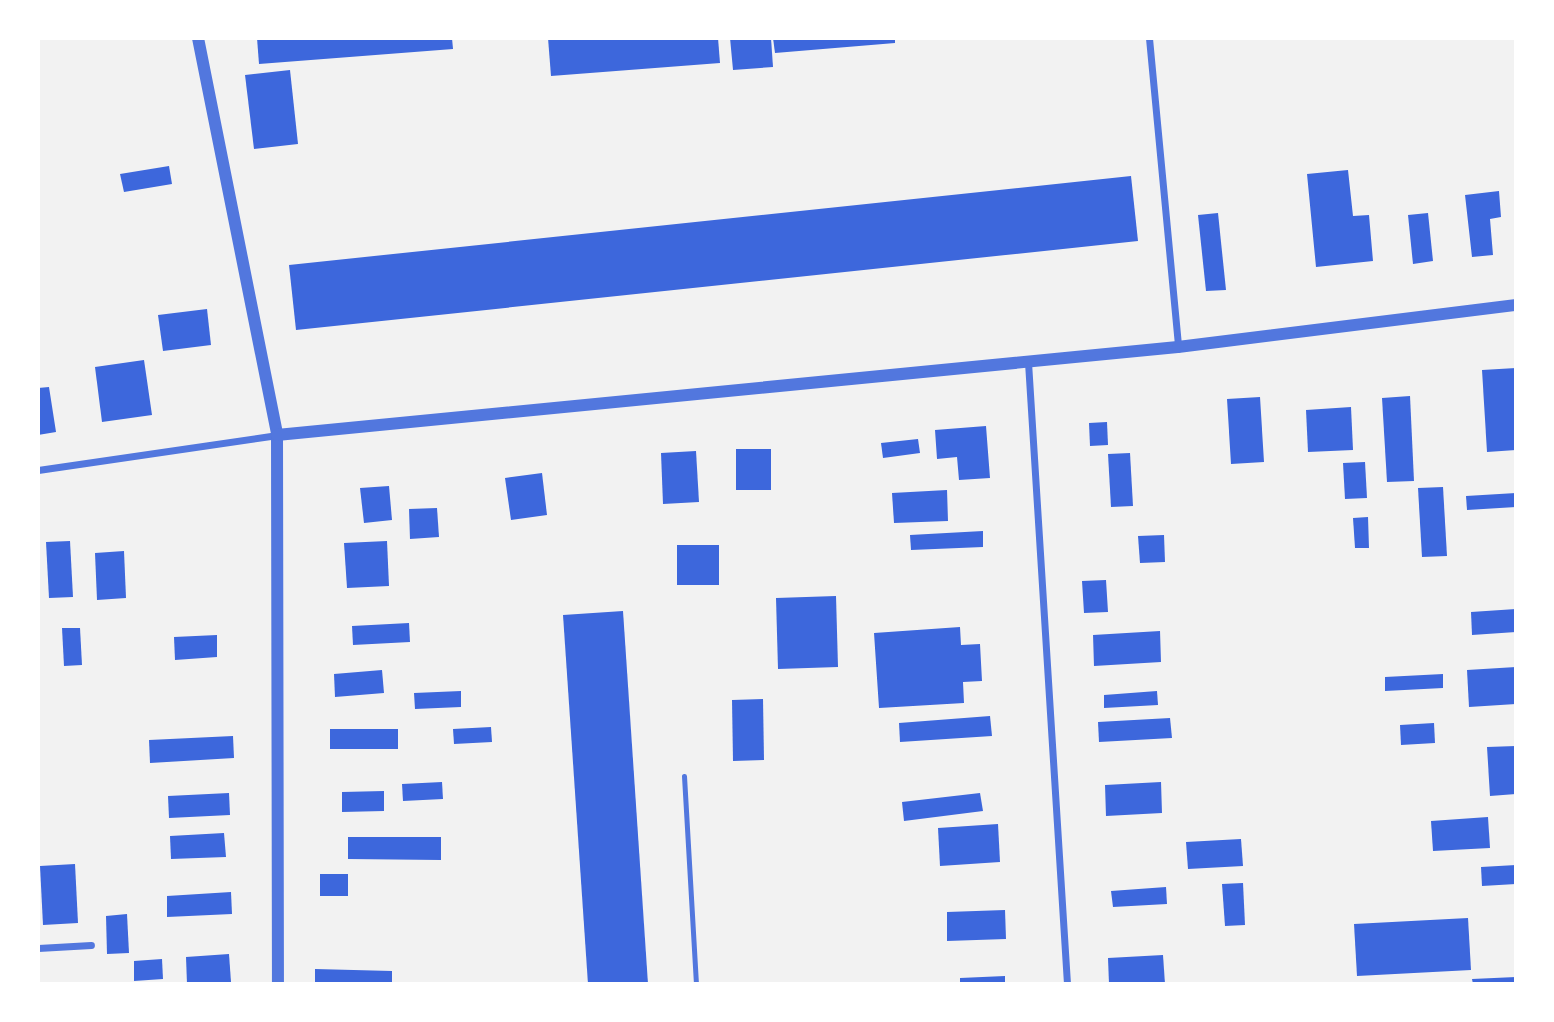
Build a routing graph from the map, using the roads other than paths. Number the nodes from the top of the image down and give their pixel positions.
1 (198, 38) edge
2 (1149, 38) edge
3 (1516, 305) edge
4 (1178, 347) junction
5 (1028, 362) junction
6 (277, 435) junction
7 (38, 470) edge
8 (684, 776) dead end
9 (91, 945) dead end
10 (38, 948) edge
11 (278, 984) edge
12 (696, 984) edge
13 (1067, 984) edge

1 - 6 street
2 - 4 street
3 - 4 street
4 - 5 street
5 - 6 street
5 - 13 street
6 - 7 street
6 - 11 street
8 - 12 lane
9 - 10 street

